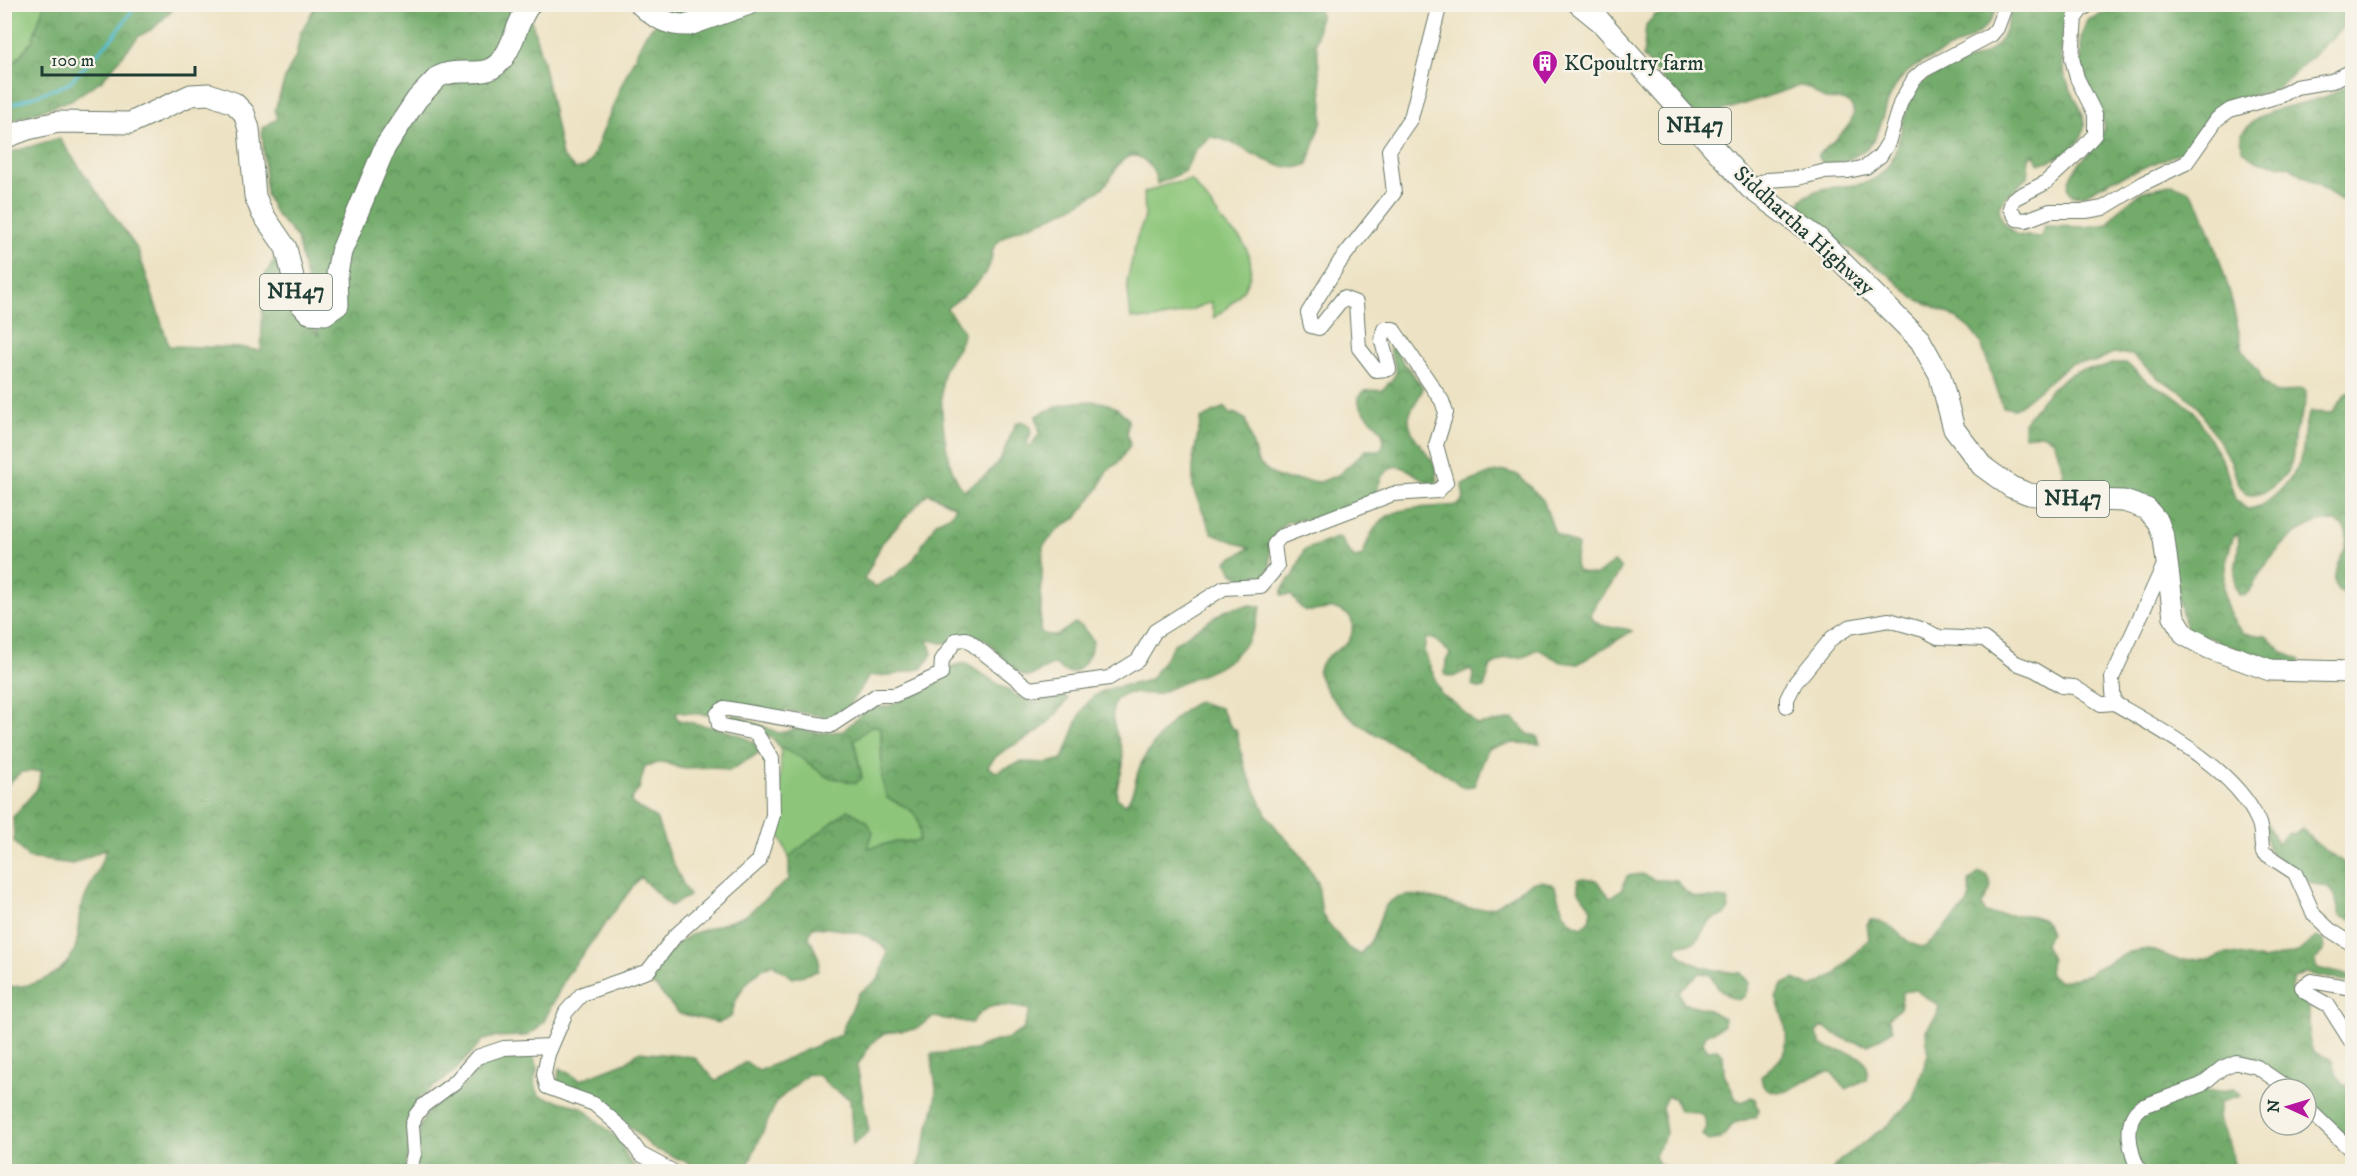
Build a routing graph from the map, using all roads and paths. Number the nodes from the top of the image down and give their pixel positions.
1 (530, 4) edge
2 (640, 4) edge
3 (748, 4) edge
4 (1440, 4) edge
5 (1578, 4) edge
6 (2006, 4) edge
7 (2090, 4) edge
8 (2352, 71) edge
9 (4, 138) edge
10 (1750, 188) junction
11 (2168, 562) junction
12 (2352, 672) edge
13 (2114, 703) junction
14 (1787, 706) dead end
15 (2352, 944) edge
16 (2352, 988) edge
17 (2352, 1042) edge
18 (551, 1046) junction
19 (2272, 1077) edge
20 (2318, 1118) edge
21 (2352, 1151) edge
22 (409, 1172) edge
23 (674, 1172) edge
24 (2140, 1172) edge

1 - 9 highway, NH47
2 - 3 highway
4 - 18 street
5 - 10 highway, Siddhartha Highway / NH47
6 - 10 street
7 - 8 street
10 - 11 highway, Siddhartha Highway / NH47
11 - 12 highway, Siddhartha Highway / NH47
11 - 13 street
13 - 14 street
13 - 15 street
16 - 17 street
18 - 22 street
18 - 23 street
19 - 24 street
20 - 21 street

